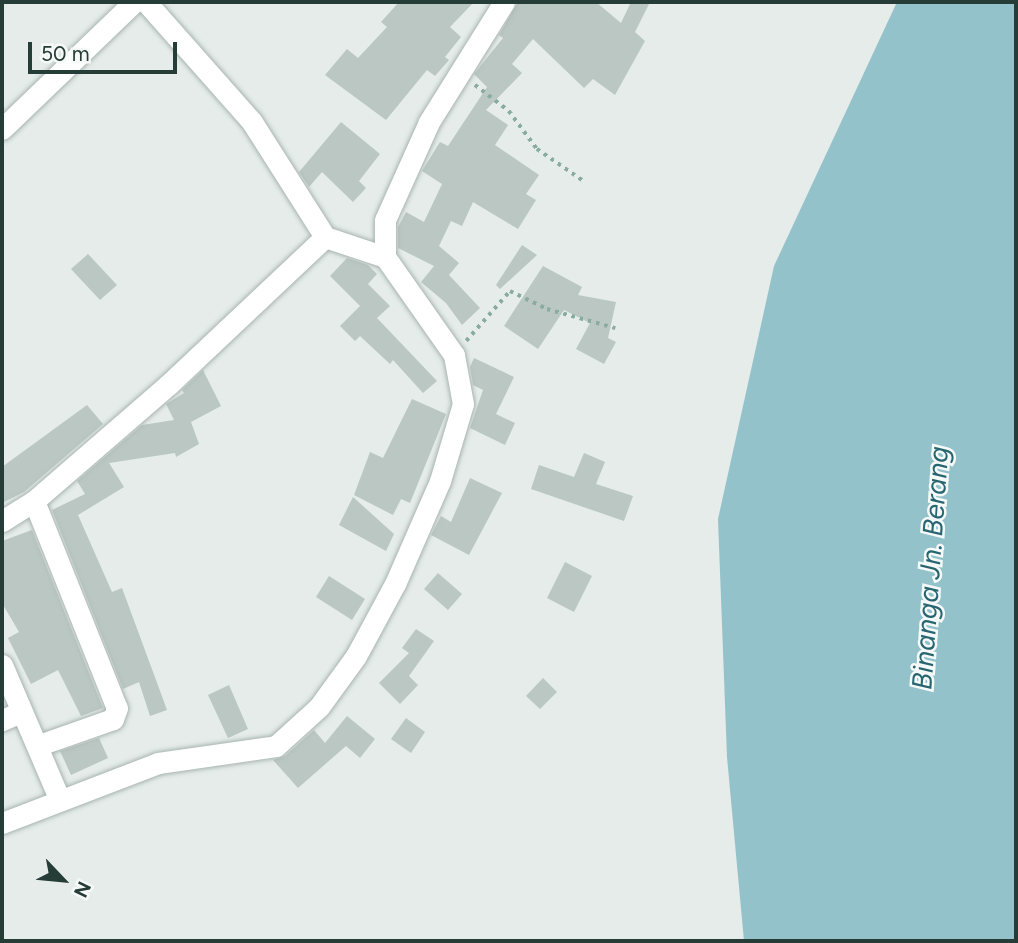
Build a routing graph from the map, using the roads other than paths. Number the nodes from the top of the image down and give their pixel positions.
1 (134, 2) edge
2 (146, 2) edge
3 (503, 2) edge
4 (2, 129) edge
5 (325, 237) junction
6 (385, 257) junction
7 (34, 501) junction
8 (2, 521) edge
9 (2, 665) edge
10 (11, 716) edge
11 (39, 745) junction
12 (60, 800) junction
13 (2, 823) edge

1 - 4 street
2 - 5 street
3 - 6 street
5 - 6 street
5 - 7 street
6 - 12 street
7 - 8 street
7 - 11 street
9 - 10 street
10 - 11 street
11 - 12 street
12 - 13 street

